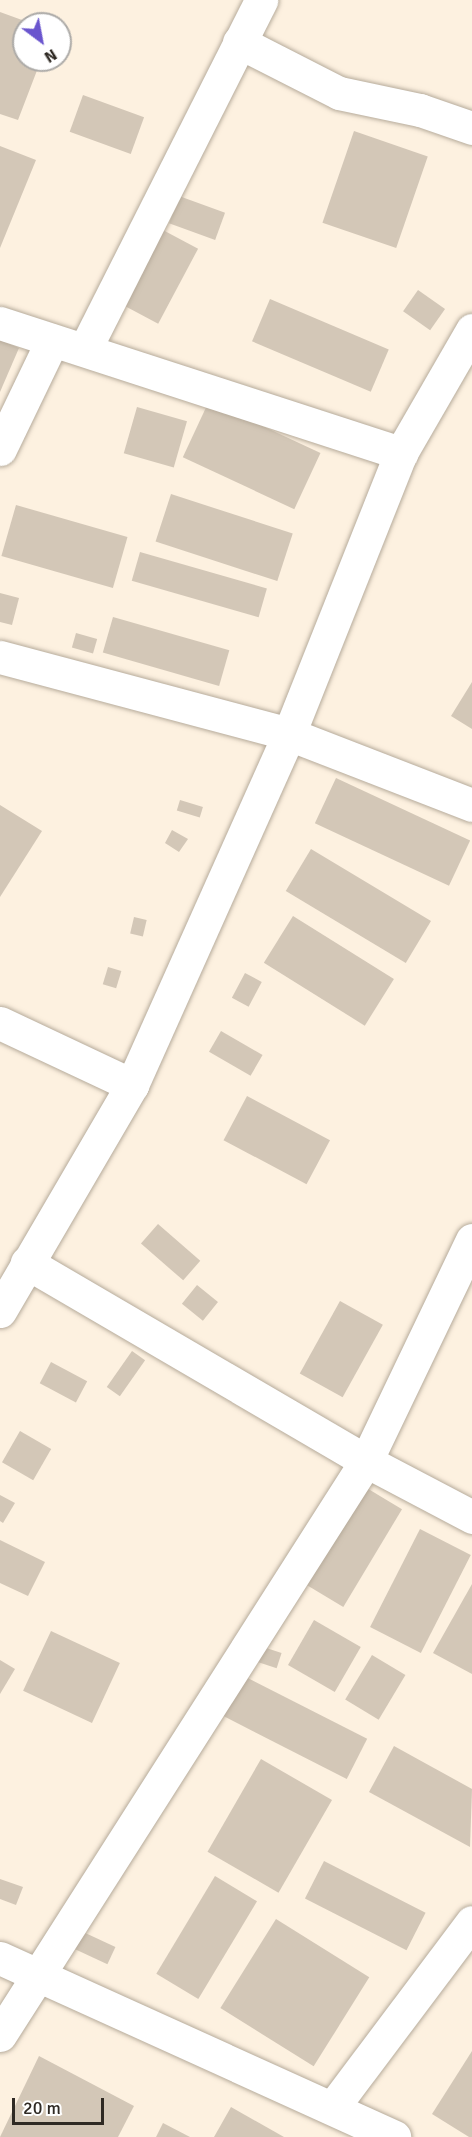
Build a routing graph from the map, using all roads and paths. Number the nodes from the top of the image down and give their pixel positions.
1 (261, 0) edge
2 (239, 42) junction
3 (472, 128) edge
4 (0, 323) edge
5 (472, 330) edge
6 (52, 341) junction
7 (85, 349) junction
8 (0, 449) edge
9 (401, 453) junction
10 (0, 657) edge
11 (289, 734) junction
12 (472, 805) edge
13 (0, 1023) edge
14 (132, 1085) junction
15 (472, 1240) edge
16 (27, 1263) junction
17 (0, 1311) edge
18 (366, 1461) junction
19 (472, 1517) edge
20 (472, 1922) edge
21 (0, 1958) edge
22 (33, 1977) junction
23 (0, 2035) edge
24 (333, 2107) junction
25 (394, 2137) edge

1 - 2 street
2 - 3 street
2 - 7 street
4 - 6 street
5 - 9 street
6 - 7 street
6 - 8 street
7 - 9 street
9 - 11 street
10 - 11 street
11 - 12 street
11 - 14 street
13 - 14 street
14 - 16 street
15 - 18 street
16 - 17 street
16 - 18 street
18 - 19 street
18 - 22 street
20 - 24 street
21 - 22 street
22 - 23 street
22 - 24 street
24 - 25 street

